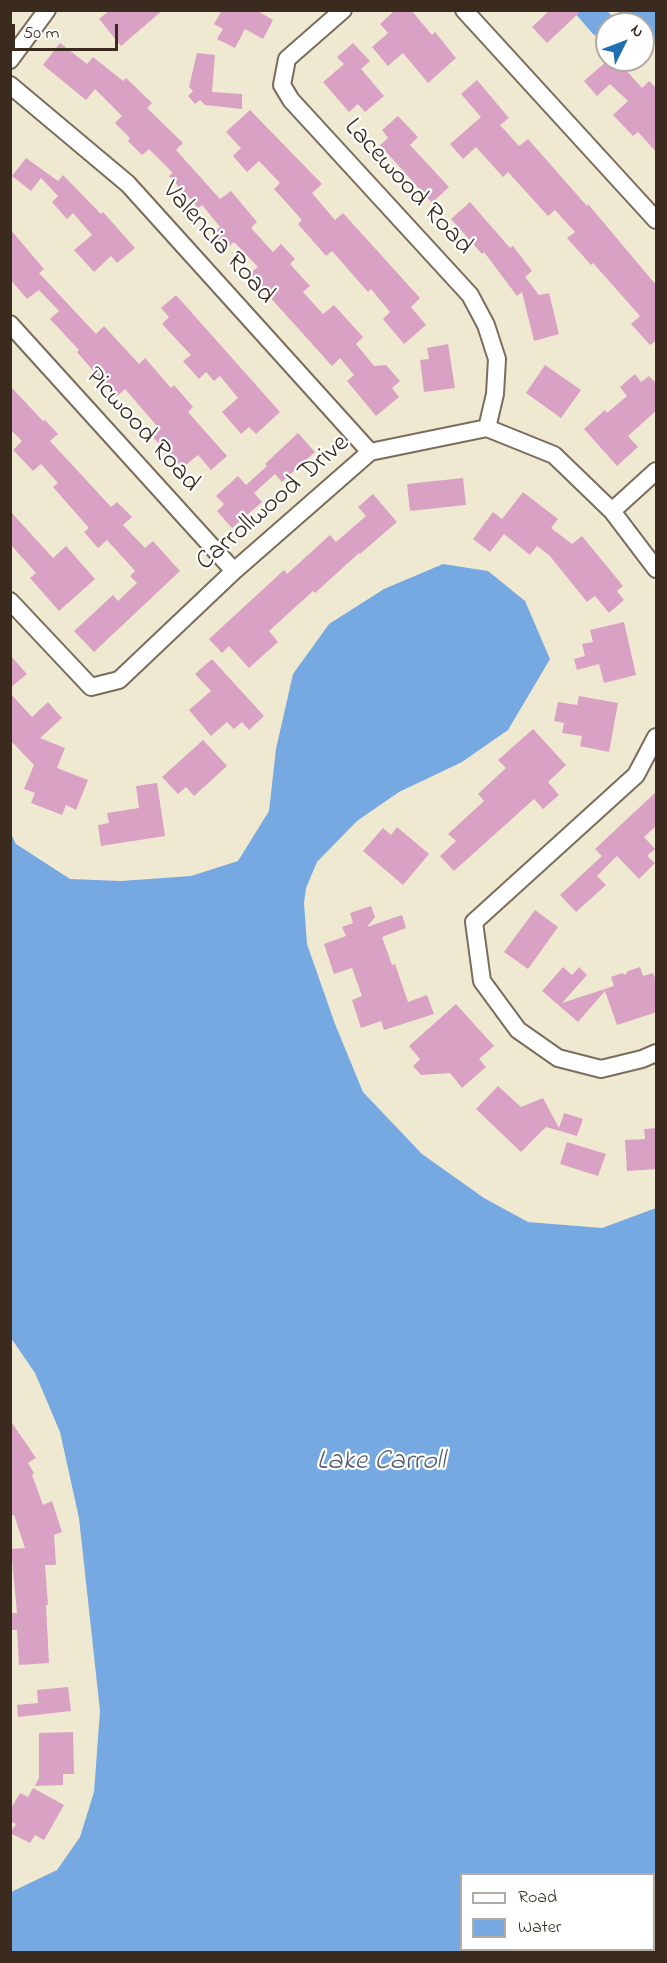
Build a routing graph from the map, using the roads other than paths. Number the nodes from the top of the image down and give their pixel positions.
1 (47, 10) edge
2 (344, 10) edge
3 (464, 10) edge
4 (10, 60) edge
5 (10, 85) edge
6 (657, 220) edge
7 (10, 324) edge
8 (487, 428) junction
9 (370, 452) junction
10 (657, 471) edge
11 (612, 511) junction
12 (657, 569) edge
13 (234, 571) junction
14 (10, 602) edge
15 (657, 737) edge
16 (657, 1053) edge

1 - 4 street
2 - 8 street, Lacewood Road
3 - 6 street
5 - 9 street, Valencia Road
7 - 13 street, Picwood Road
8 - 9 street, Carrollwood Drive
8 - 11 street
9 - 13 street, Carrollwood Drive
10 - 11 street
11 - 12 street
13 - 14 street, Carrollwood Drive
15 - 16 street

